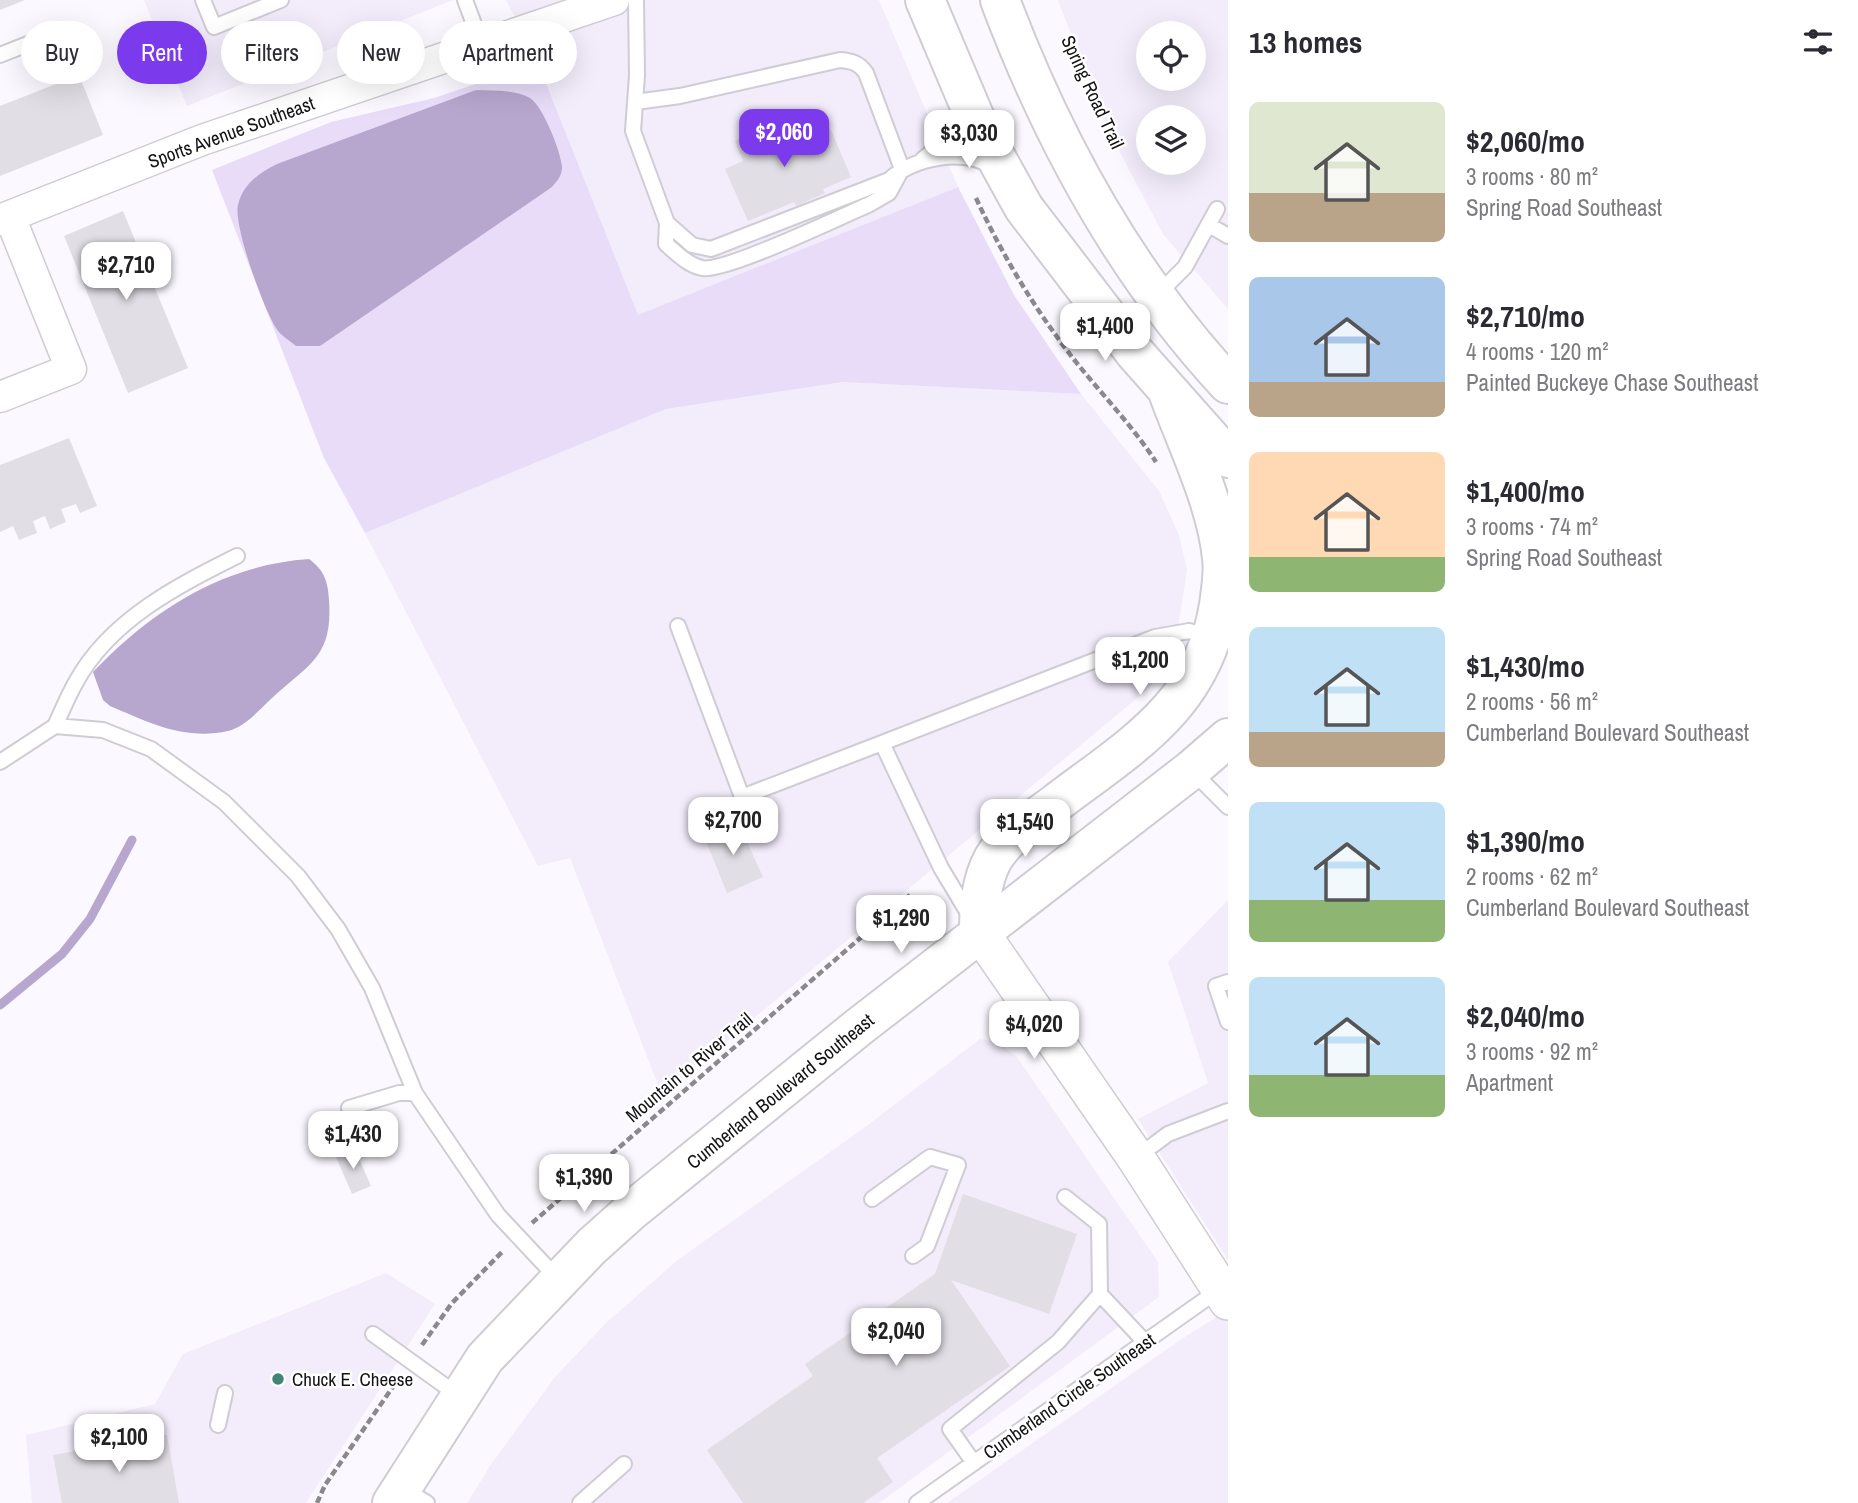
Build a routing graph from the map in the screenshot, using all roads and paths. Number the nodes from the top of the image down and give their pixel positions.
1 (204, 0) edge
2 (281, 0) edge
3 (465, 0) edge
4 (614, 0) edge
5 (636, 0) edge
6 (925, 0) edge
7 (1000, 0) edge
8 (569, 7) edge
9 (473, 21) edge
10 (535, 21) edge
11 (21, 47) edge
12 (0, 55) edge
13 (439, 58) edge
14 (960, 84) junction
15 (635, 102) junction
16 (958, 158) junction
17 (919, 162) junction
18 (902, 169) junction
19 (1005, 174) junction
20 (1217, 209) dead end
21 (5, 218) edge
22 (667, 223) junction
23 (1209, 225) junction
24 (1228, 236) edge
25 (1156, 296) junction
26 (1228, 384) edge
27 (1168, 391) junction
28 (0, 397) edge
29 (1228, 458) edge
30 (1159, 466) dead end
31 (237, 556) dead end
32 (678, 626) dead end
33 (1213, 636) junction
34 (55, 726) junction
35 (1228, 738) edge
36 (882, 743) junction
37 (0, 762) edge
38 (1191, 770) junction
39 (1228, 807) edge
40 (911, 894) dead end
41 (979, 931) junction
42 (1228, 982) edge
43 (1228, 1023) edge
44 (415, 1093) junction
45 (349, 1108) dead end
46 (1228, 1111) edge
47 (1136, 1158) junction
48 (1065, 1197) dead end
49 (872, 1199) dead end
50 (518, 1237) junction
51 (913, 1256) dead end
52 (558, 1279) junction
53 (1100, 1294) junction
54 (1225, 1295) edge
55 (373, 1334) dead end
56 (1145, 1342) junction
57 (411, 1362) junction
58 (225, 1393) dead end
59 (460, 1397) junction
60 (218, 1424) dead end
61 (974, 1463) junction
62 (624, 1464) dead end
63 (406, 1498) edge
64 (317, 1503) edge
65 (580, 1503) edge
66 (917, 1503) edge

1 - 2 lane
3 - 9 lane
4 - 8 street, Sports Avenue Southeast
5 - 15 lane
6 - 14 main road
7 - 25 main road
8 - 10 street, Sports Avenue Southeast
11 - 12 lane
13 - 21 street, Sports Avenue Southeast
14 - 17 lane
14 - 19 main road
15 - 18 lane
15 - 22 lane
16 - 17 lane
16 - 19 lane
16 - 30 path
17 - 18 lane
18 - 22 lane
18 - 22 lane
19 - 27 main road
20 - 23 lane
21 - 28 street
23 - 24 lane
23 - 25 lane
25 - 26 main road
27 - 29 main road
27 - 33 main road
31 - 34 lane
32 - 36 lane
33 - 36 lane
33 - 41 main road
34 - 37 lane
34 - 44 lane
35 - 38 main road, Cumberland Boulevard Southeast
36 - 41 lane
38 - 39 lane
38 - 41 main road, Cumberland Boulevard Southeast
40 - 50 path, Mountain to River Trail
41 - 47 street
41 - 52 main road, Cumberland Boulevard Southeast
42 - 43 lane
44 - 45 lane
44 - 50 lane
46 - 47 lane
47 - 54 street
48 - 53 lane
49 - 51 lane
50 - 52 lane
50 - 57 path, Mountain to River Trail
52 - 59 main road, Cumberland Boulevard Southeast
53 - 56 lane
53 - 61 lane
54 - 56 lane, Cumberland Circle Southeast
55 - 57 lane
56 - 61 lane, Cumberland Circle Southeast
57 - 59 lane
57 - 64 path, Mountain to River Trail
58 - 60 lane
59 - 63 main road, Cumberland Boulevard Southeast
61 - 66 lane, Cumberland Circle Southeast
62 - 65 lane

